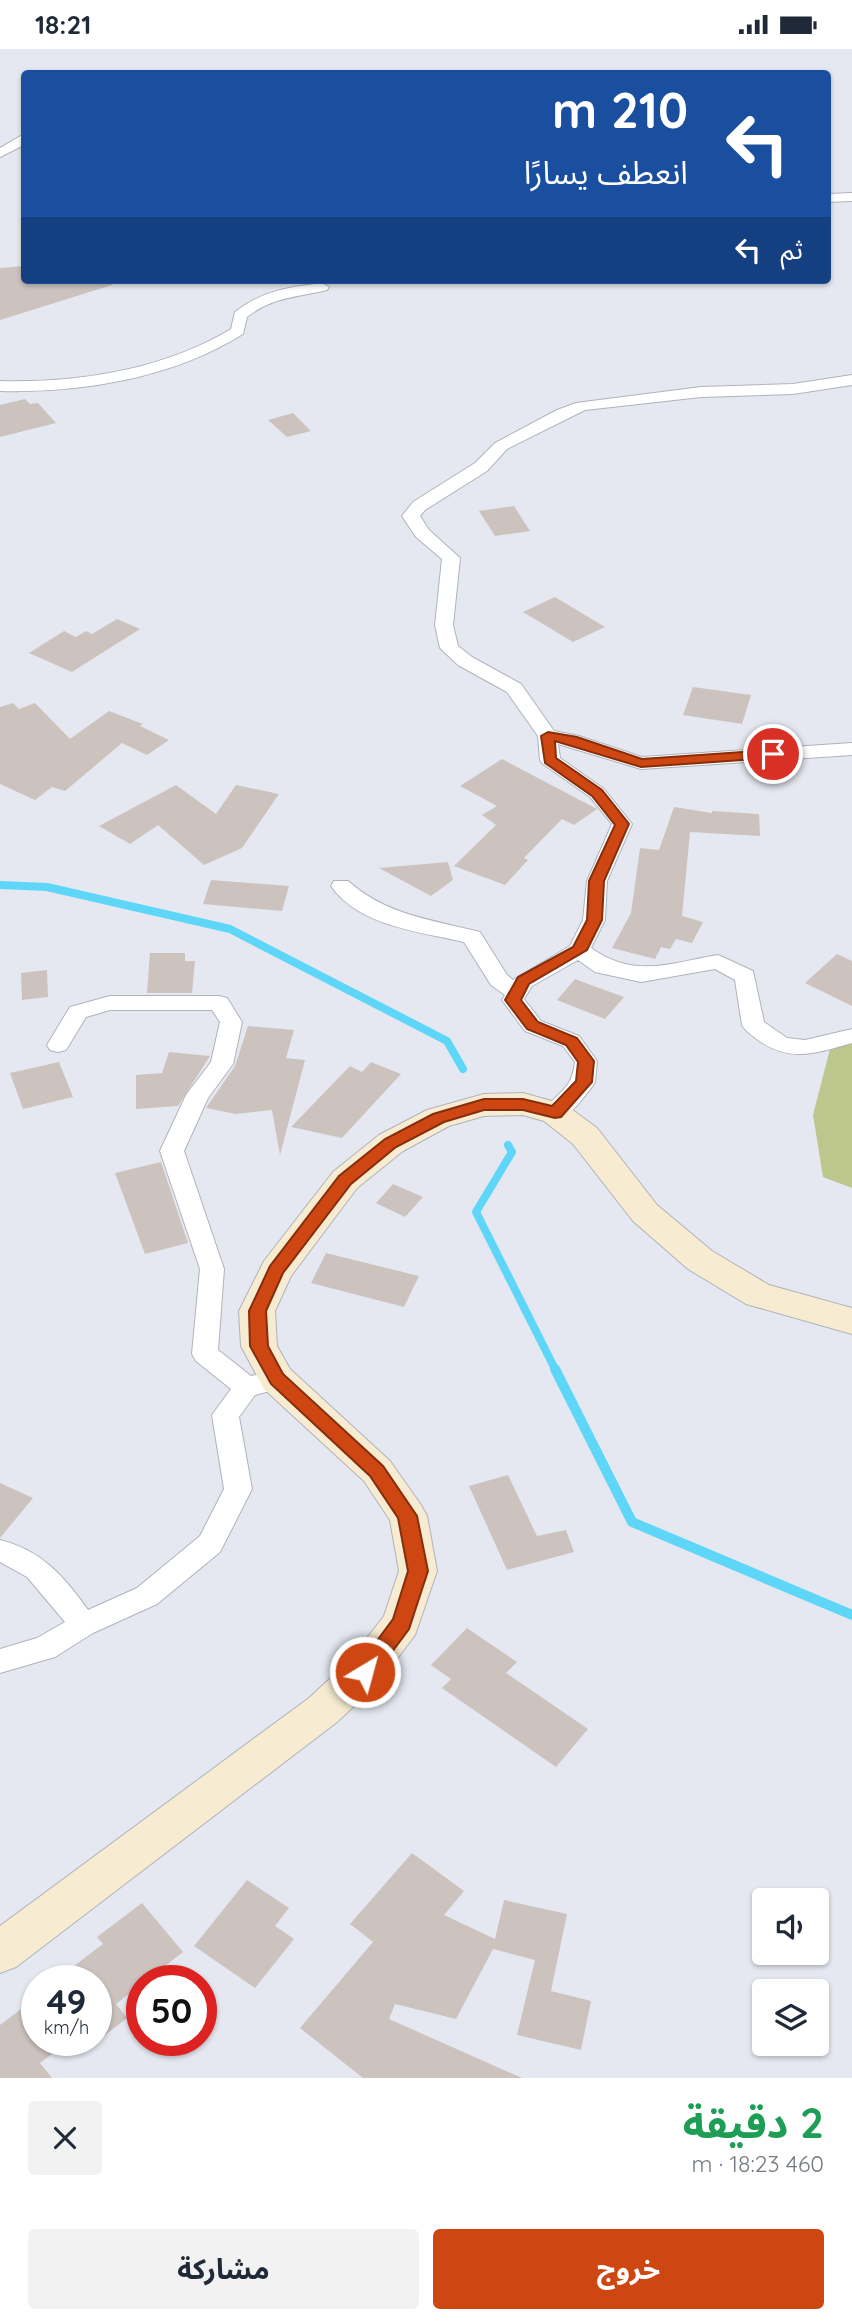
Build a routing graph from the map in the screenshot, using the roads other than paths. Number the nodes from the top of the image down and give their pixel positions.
1 (0, 138) edge
2 (21, 138) edge
3 (21, 141) edge
4 (0, 153) edge
5 (852, 197) edge
6 (831, 198) edge
7 (322, 287) dead end
8 (852, 380) edge
9 (0, 386) edge
10 (548, 736) junction
11 (852, 749) edge
12 (341, 886) dead end
13 (579, 950) junction
14 (516, 993) junction
15 (852, 1036) edge
16 (58, 1045) dead end
17 (555, 1113) junction
18 (852, 1321) edge
19 (262, 1383) junction
20 (0, 1551) edge
21 (83, 1625) junction
22 (0, 1661) edge
23 (0, 1952) edge

1 - 2 street
3 - 4 street
5 - 6 street
7 - 9 street
8 - 10 street
10 - 11 street
10 - 13 street
12 - 14 street
13 - 14 street
13 - 15 street
14 - 17 street
16 - 19 street
17 - 18 main road
17 - 19 main road
19 - 21 street
19 - 23 main road
20 - 21 street
21 - 22 street

